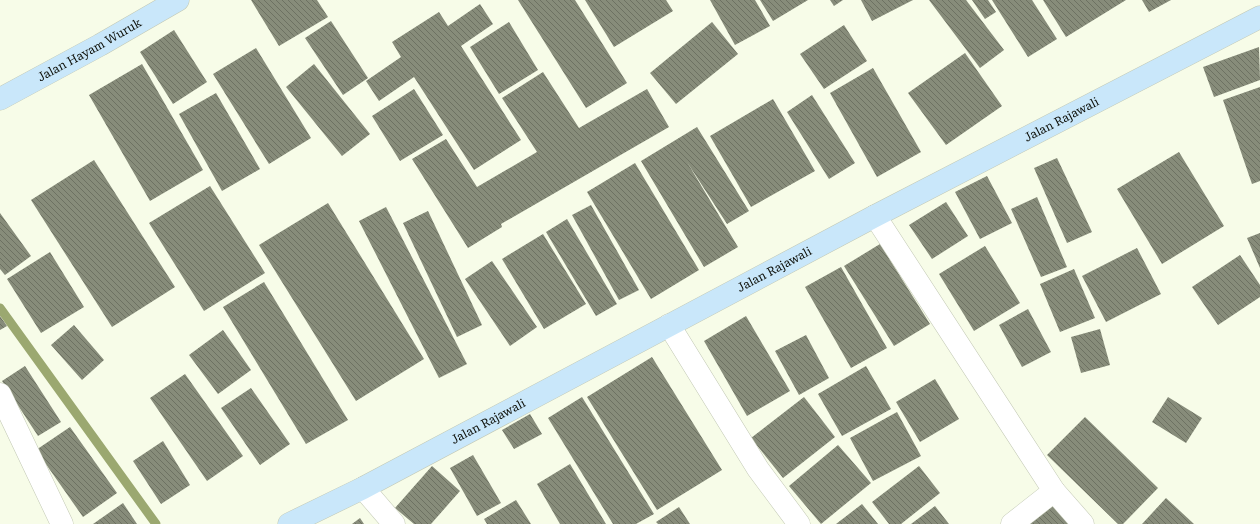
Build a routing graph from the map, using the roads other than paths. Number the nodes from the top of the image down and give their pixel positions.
1 (178, 0) edge
2 (1260, 17) edge
3 (0, 99) edge
4 (875, 216) junction
5 (669, 325) junction
6 (0, 394) edge
7 (363, 488) junction
8 (1054, 491) junction
9 (62, 524) edge
10 (289, 524) edge
11 (394, 524) edge
12 (799, 524) edge
13 (1012, 524) edge
14 (1083, 524) edge

1 - 3 main road, Jalan Hayam Wuruk
2 - 4 main road, Jalan Rajawali
4 - 5 main road, Jalan Rajawali
4 - 8 street
5 - 7 main road, Jalan Rajawali
5 - 12 street
6 - 9 street
7 - 10 main road, Jalan Rajawali
7 - 11 street
8 - 13 street
8 - 14 street

